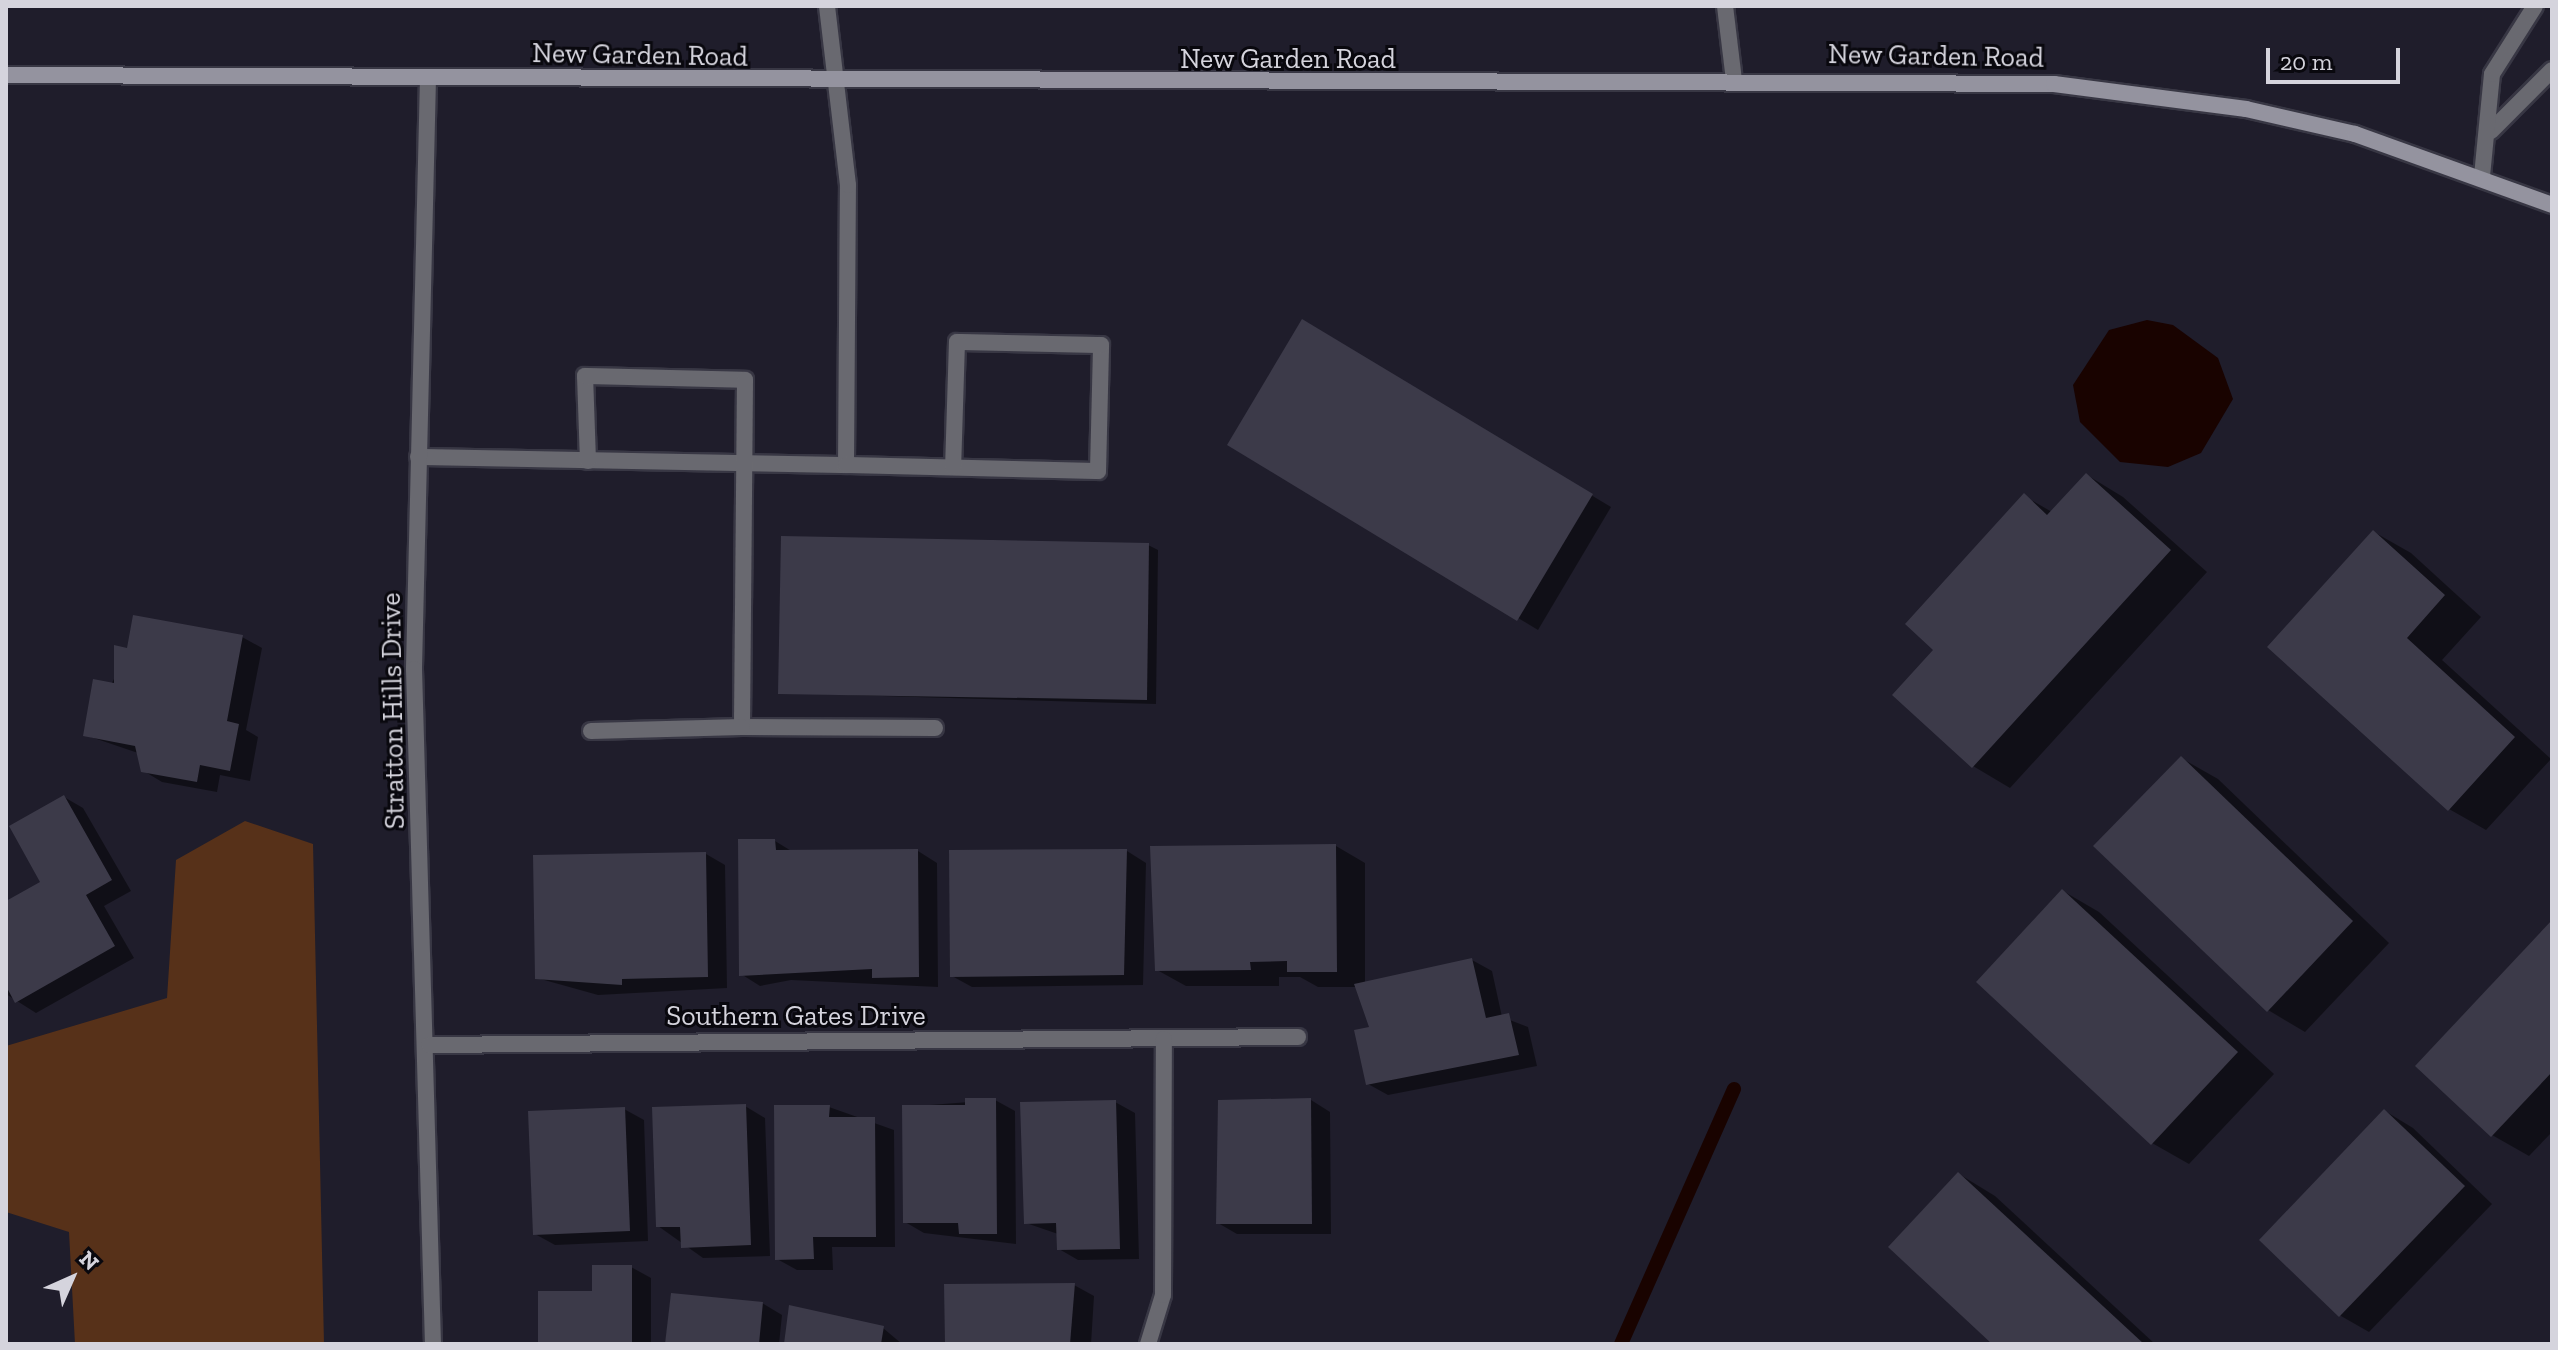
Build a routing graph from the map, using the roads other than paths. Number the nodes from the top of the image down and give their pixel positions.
1 (827, 6) edge
2 (1725, 6) edge
3 (2535, 6) edge
4 (2552, 70) edge
5 (6, 75) edge
6 (428, 78) junction
7 (1734, 80) junction
8 (841, 82) junction
9 (2491, 131) junction
10 (2482, 176) junction
11 (2552, 205) edge
12 (418, 457) junction
13 (588, 461) junction
14 (745, 464) junction
15 (846, 465) junction
16 (953, 467) junction
17 (742, 727) junction
18 (935, 728) dead end
19 (591, 731) dead end
20 (1298, 1037) dead end
21 (1164, 1039) junction
22 (429, 1045) junction
23 (433, 1344) edge
24 (1148, 1344) edge

1 - 8 street
2 - 7 street
3 - 9 street
4 - 9 street
5 - 6 main road, New Garden Road
6 - 8 main road, New Garden Road
6 - 12 street, Stratton Hills Drive
7 - 8 main road, New Garden Road
7 - 10 main road, New Garden Road
8 - 15 street
9 - 10 street
10 - 11 main road, New Garden Road
12 - 13 street
12 - 22 street, Stratton Hills Drive
13 - 14 street
13 - 14 street
14 - 15 street
14 - 17 street
15 - 16 street
16 - 16 street
17 - 18 street
17 - 19 street
20 - 21 street, Southern Gates Drive
21 - 22 street, Southern Gates Drive
21 - 24 street
22 - 23 street, Stratton Hills Drive

